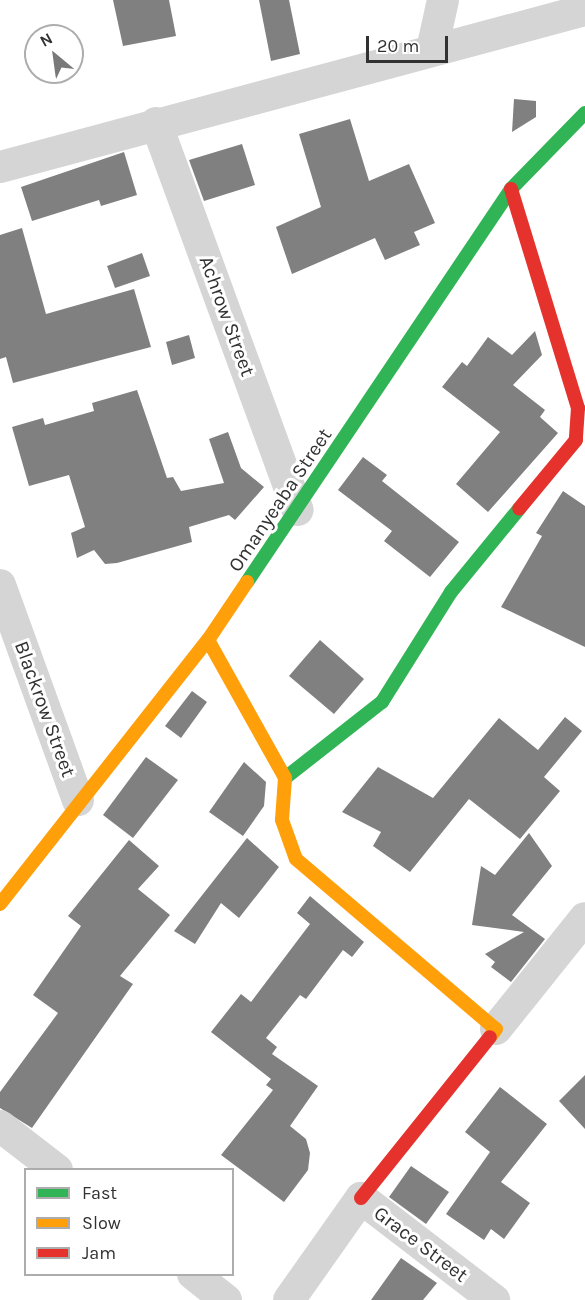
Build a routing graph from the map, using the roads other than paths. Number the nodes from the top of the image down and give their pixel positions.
1 (443, 0) edge
2 (585, 10) edge
3 (432, 50) junction
4 (585, 112) edge
5 (156, 123) junction
6 (0, 167) edge
7 (511, 189) junction
8 (298, 510) junction
9 (0, 585) edge
10 (208, 640) junction
11 (285, 778) junction
12 (78, 800) junction
13 (0, 904) edge
14 (585, 918) edge
15 (496, 1029) junction
16 (0, 1126) edge
17 (54, 1168) edge
18 (361, 1198) junction
19 (194, 1276) edge
20 (226, 1300) edge
21 (289, 1300) edge
22 (494, 1300) edge

1 - 3 street
2 - 3 street
3 - 5 street
4 - 7 street, Omanyeaba Street
5 - 6 street
5 - 8 street, Achrow Street
7 - 8 street, Omanyeaba Street
7 - 11 street
8 - 10 street, Omanyeaba Street
9 - 12 street, Blackrow Street
10 - 11 street
10 - 12 street, Omanyeaba Street
11 - 15 street
12 - 13 street, Omanyeaba Street
14 - 15 street
15 - 18 street
16 - 17 street
18 - 21 street, Grace Street
18 - 22 street, Grace Street
19 - 20 street

